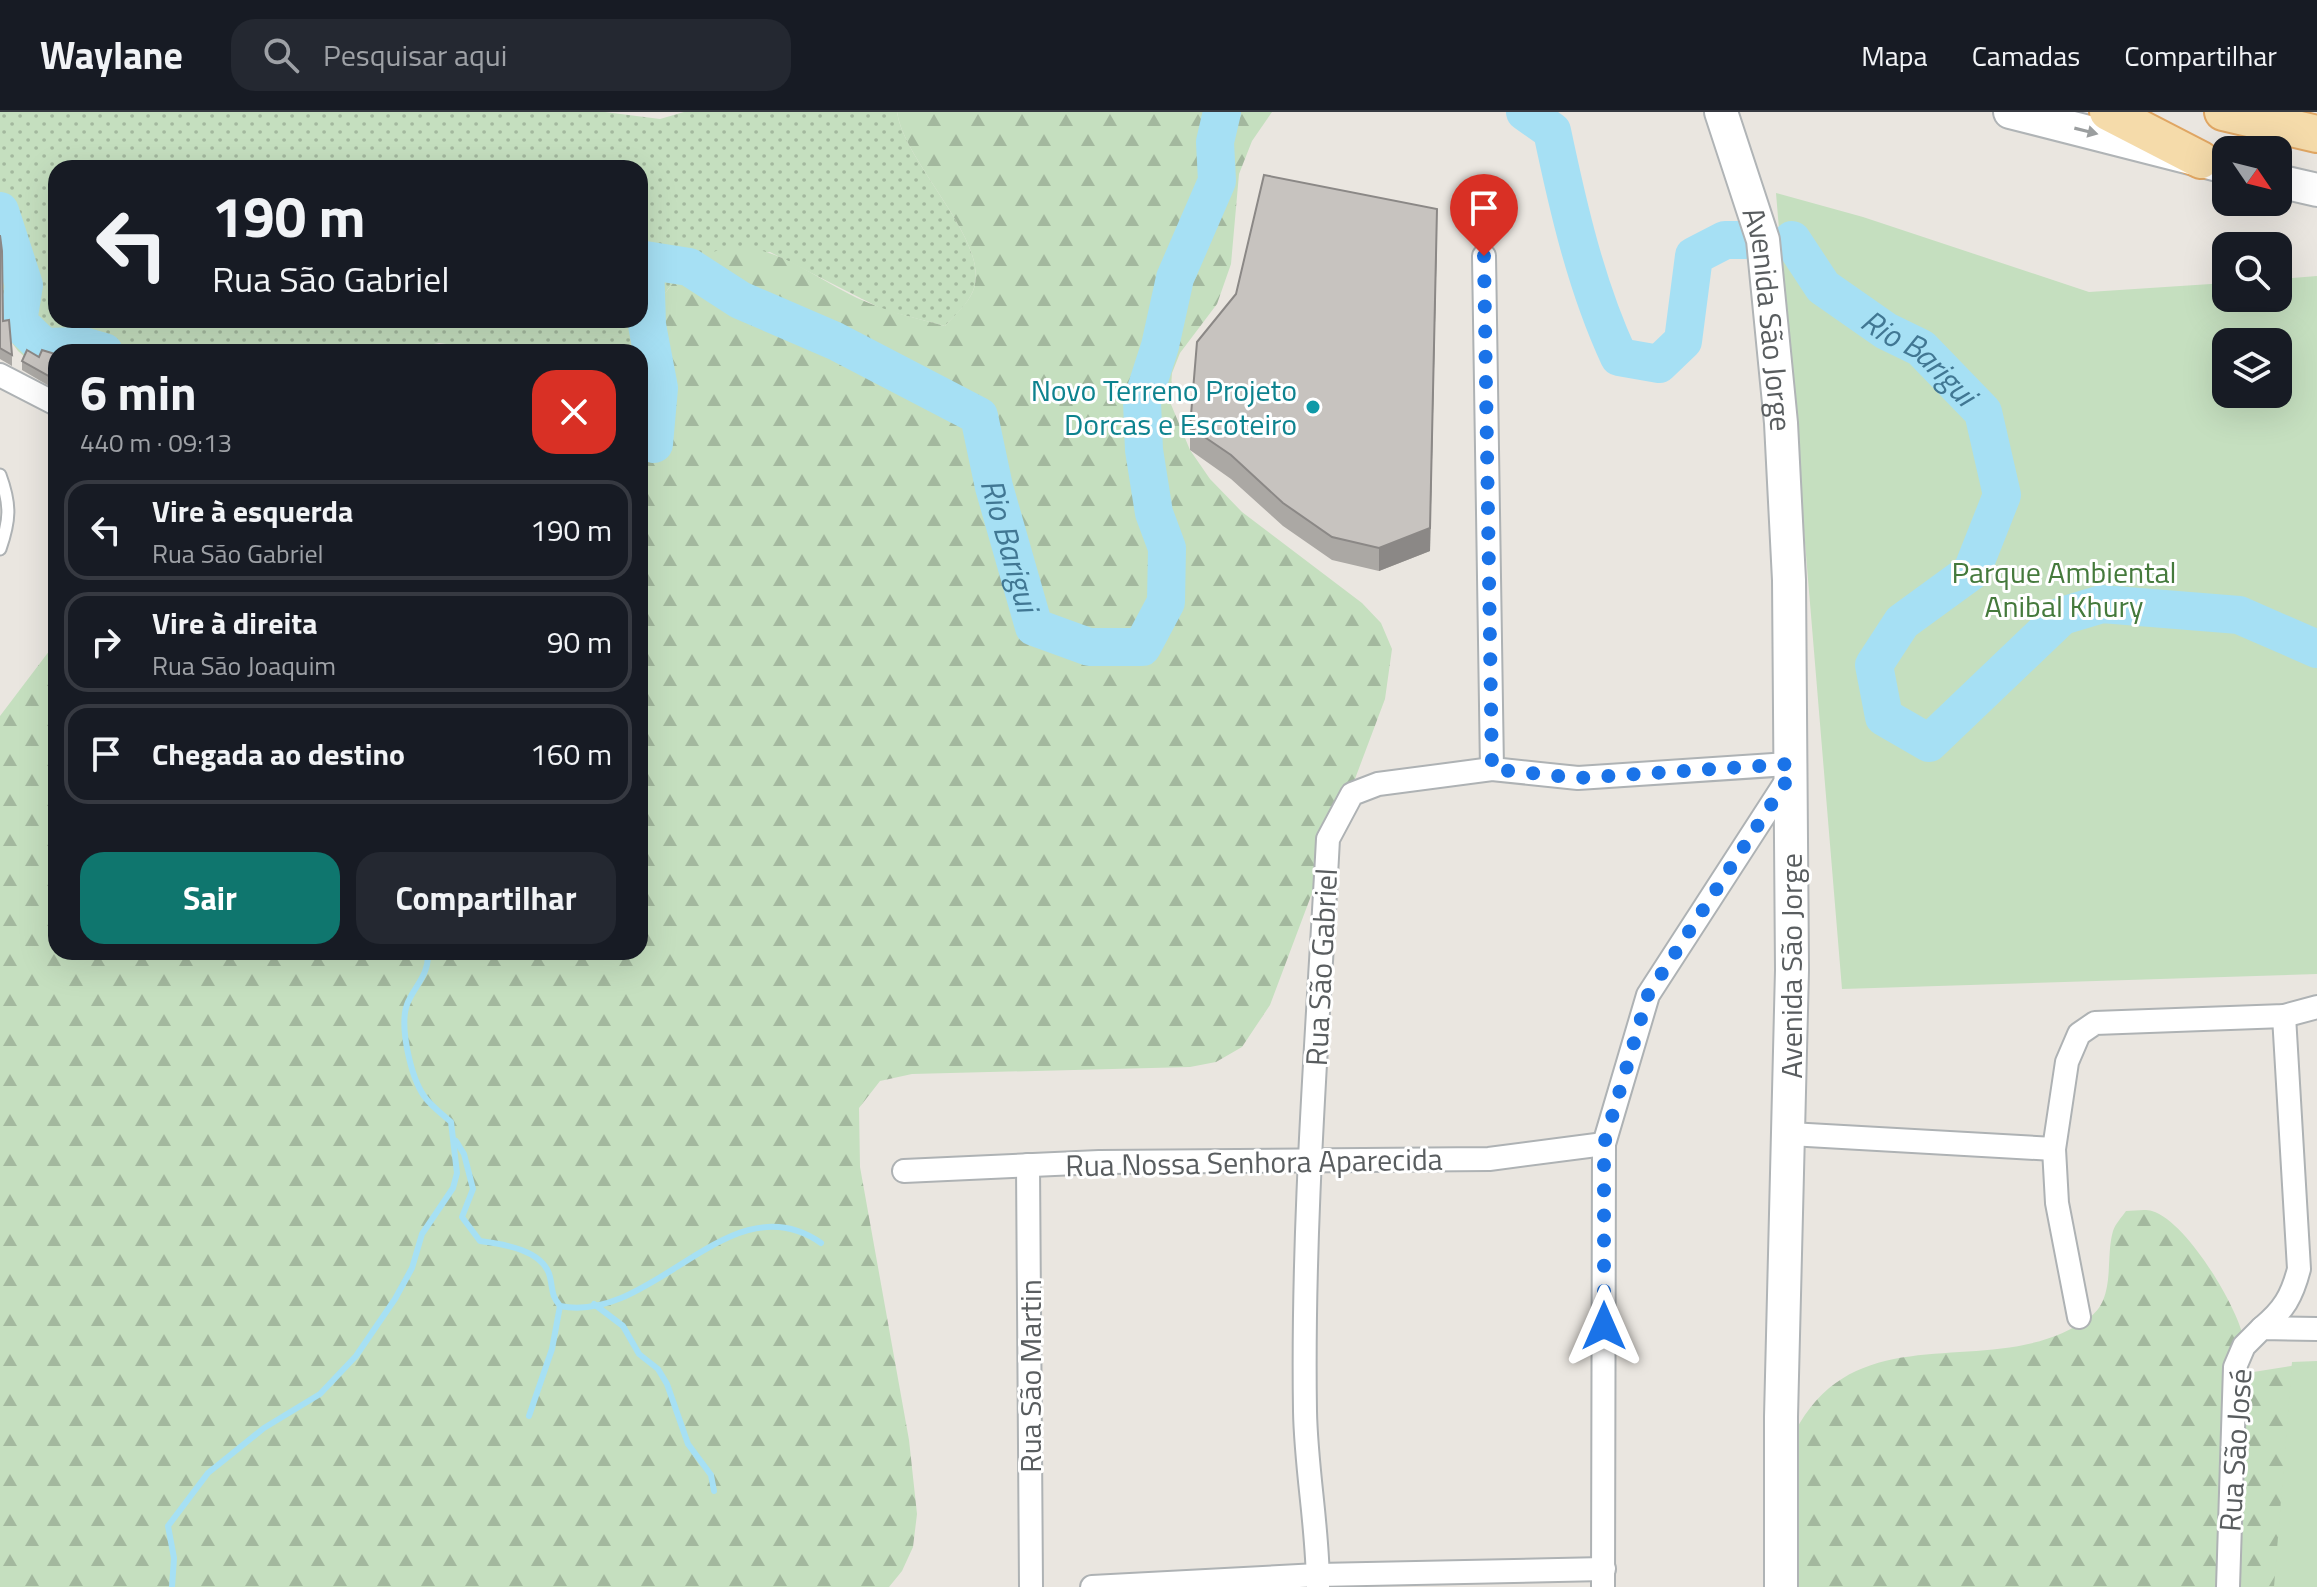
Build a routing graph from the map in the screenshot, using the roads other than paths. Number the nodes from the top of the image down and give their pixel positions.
1 (1721, 112) edge
2 (2010, 112) edge
3 (2108, 112) edge
4 (2223, 112) edge
5 (2317, 134) edge
6 (2212, 163) edge
7 (2212, 163) edge
8 (2292, 184) edge
9 (2317, 190) edge
10 (1484, 256) dead end
11 (0, 375) edge
12 (48, 400) edge
13 (0, 475) edge
14 (0, 549) edge
15 (1492, 769) junction
16 (1789, 770) junction
17 (2317, 1007) edge
18 (2284, 1016) junction
19 (1790, 1134) junction
20 (1604, 1144) junction
21 (2054, 1149) junction
22 (1311, 1161) junction
23 (1028, 1165) junction
24 (904, 1171) dead end
25 (2079, 1317) dead end
26 (2262, 1328) junction
27 (2317, 1329) edge
28 (1604, 1578) edge
29 (1318, 1581) edge
30 (1031, 1587) edge
31 (1092, 1587) edge
32 (1781, 1587) edge
33 (2228, 1587) edge

1 - 16 street, Avenida São Jorge
2 -> 6 street
3 - 7 main road
4 - 5 main road
8 - 9 street
10 - 15 street
11 - 12 street
13 - 14 lane
15 - 16 street, Rua São Gabriel
15 - 22 street, Rua São Gabriel
16 - 19 street, Avenida São Jorge
16 - 20 street
17 - 18 street
18 - 21 street
18 - 26 street
19 - 21 street
19 - 32 street, Avenida São Jorge
20 - 22 street, Rua Nossa Senhora Aparecida
20 - 28 street
21 - 25 street
22 - 23 street, Rua Nossa Senhora Aparecida
22 - 29 street, Rua São Gabriel
23 - 24 street, Rua Nossa Senhora Aparecida
23 - 30 street, Rua São Martin
26 - 27 street, Rua São José
26 - 33 street, Rua São José
28 - 29 street
29 - 31 street

